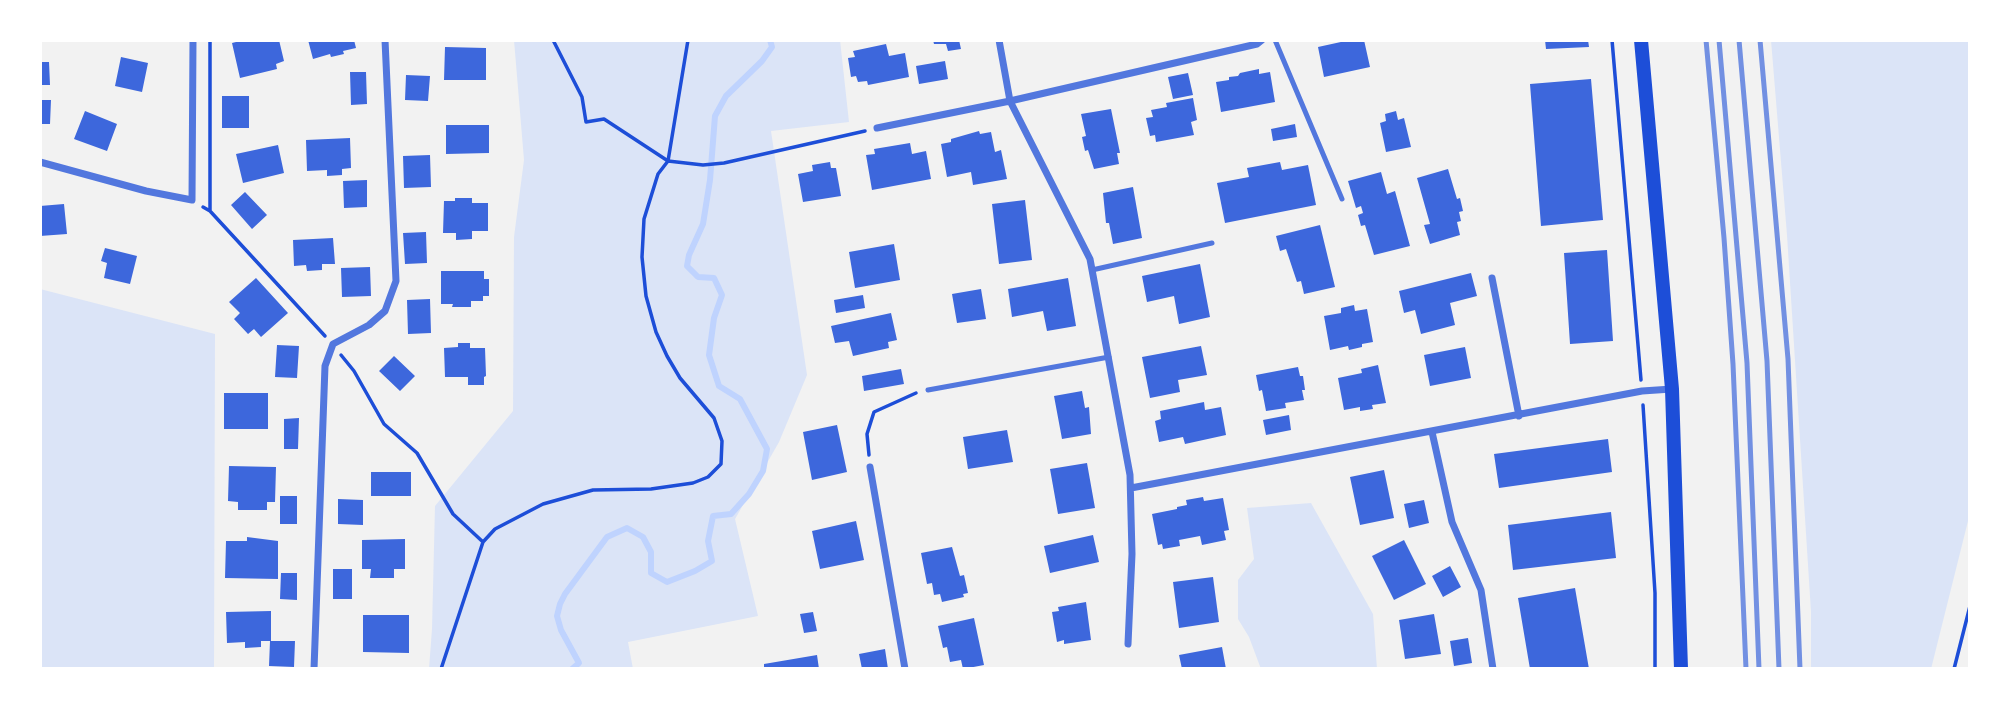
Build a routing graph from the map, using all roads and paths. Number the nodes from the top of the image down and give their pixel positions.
1 (194, 40) edge
2 (210, 40) edge
3 (385, 40) edge
4 (553, 40) edge
5 (688, 40) edge
6 (999, 40) edge
7 (1262, 40) edge
8 (1275, 40) edge
9 (1612, 40) edge
10 (1641, 40) edge
11 (1010, 101) junction
12 (877, 128) joint
13 (668, 161) junction
14 (40, 162) edge
15 (1342, 199) dead end
16 (192, 200) junction
17 (210, 211) junction
18 (1212, 243) dead end
19 (1092, 270) junction
20 (1492, 278) dead end
21 (333, 344) junction
22 (1109, 356) junction
23 (1672, 389) junction
24 (928, 390) joint
25 (1642, 391) junction
26 (1519, 416) junction
27 (1432, 432) junction
28 (870, 467) joint
29 (1131, 488) junction
30 (483, 541) junction
31 (1970, 606) edge
32 (1128, 644) dead end
33 (314, 669) edge
34 (441, 669) edge
35 (905, 669) edge
36 (1493, 669) edge
37 (1656, 669) edge
38 (1681, 669) edge
39 (1954, 669) edge

1 - 16 street
2 - 17 path
3 - 21 street
4 - 13 path
5 - 13 path
6 - 11 street
7 - 11 street
8 - 15 lane
9 - 25 path
10 - 23 main road
11 - 12 street
11 - 19 street
12 - 13 path
13 - 30 path
14 - 16 street
16 - 17 path
17 - 21 path
18 - 19 lane
19 - 22 street
20 - 26 street
21 - 30 path
21 - 33 street
22 - 24 lane
22 - 29 street
23 - 25 street
23 - 38 main road
24 - 28 path
25 - 26 street
25 - 37 path
26 - 27 street
27 - 29 street
27 - 36 street
28 - 35 street
29 - 32 street
30 - 34 path
31 - 39 path

